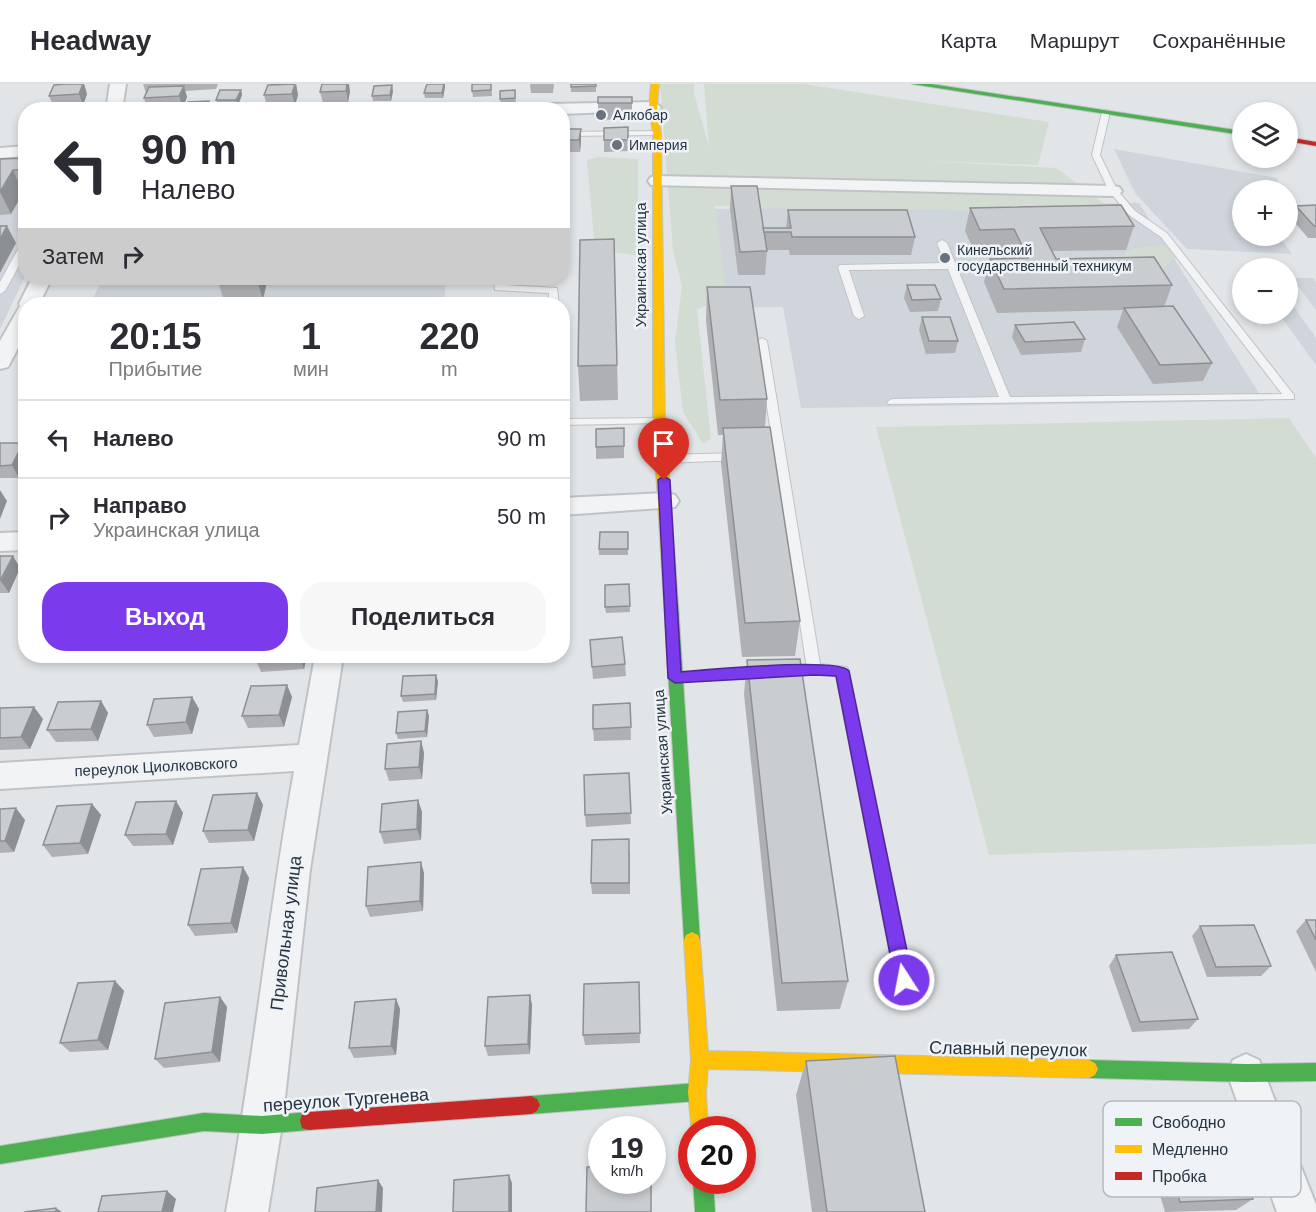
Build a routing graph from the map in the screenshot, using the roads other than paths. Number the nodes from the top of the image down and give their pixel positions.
1 (118, 84) edge
2 (655, 84) edge
3 (916, 84) edge
4 (115, 102) edge
5 (652, 107) junction
6 (570, 108) edge
7 (1106, 112) junction
8 (1232, 131) edge
9 (657, 133) junction
10 (570, 134) edge
11 (1298, 141) edge
12 (1313, 143) edge
13 (18, 152) edge
14 (0, 153) edge
15 (657, 181) junction
16 (1113, 190) junction
17 (942, 243) dead end
18 (18, 258) edge
19 (951, 266) junction
20 (498, 285) edge
21 (0, 291) edge
22 (554, 297) edge
23 (859, 316) dead end
24 (18, 327) edge
25 (762, 341) dead end
26 (0, 362) edge
27 (1006, 401) junction
28 (892, 402) dead end
29 (659, 421) junction
30 (570, 422) edge
31 (768, 457) junction
32 (662, 459) junction
33 (666, 501) junction
34 (570, 507) edge
35 (18, 541) edge
36 (0, 542) edge
37 (328, 663) edge
38 (780, 671) edge
39 (675, 678) junction
40 (312, 757) junction
41 (0, 776) edge
42 (904, 980) dead end
43 (700, 1060) junction
44 (1316, 1072) edge
45 (1246, 1073) junction
46 (697, 1092) junction
47 (1256, 1101) edge
48 (698, 1116) edge
49 (262, 1125) junction
50 (0, 1155) edge
51 (703, 1194) edge
52 (1292, 1197) edge
53 (247, 1212) edge
54 (705, 1212) edge
55 (1298, 1212) edge

1 - 4 street
2 - 5 main road, Украинская улица
3 - 7 main road
5 - 6 street
5 - 9 main road, Украинская улица
7 - 8 main road
7 - 16 lane
9 - 10 lane
9 - 15 main road, Украинская улица
11 - 12 main road
13 - 14 street
15 - 16 street
15 - 29 main road, Украинская улица
16 - 27 lane
17 - 19 lane
18 - 21 lane
19 - 23 lane
19 - 27 lane
20 - 22 lane
24 - 26 street
25 - 31 lane
27 - 28 lane
29 - 30 lane
29 - 32 main road, Украинская улица
31 - 32 lane
31 - 42 lane
32 - 33 main road, Украинская улица
33 - 34 street
33 - 39 main road, Украинская улица
35 - 36 street
37 - 40 street, Привольная улица
38 - 39 lane
39 - 43 main road, Украинская улица
40 - 41 street, переулок Циолковского
40 - 49 street, Привольная улица
43 - 45 main road, Славный переулок
43 - 46 main road, Украинская улица
44 - 45 main road, Славный переулок
45 - 47 street
46 - 48 main road, Украинская улица
46 - 49 main road, переулок Тургенева
49 - 50 main road, переулок Тургенева
49 - 53 street, Привольная улица
51 - 54 main road
52 - 55 street

